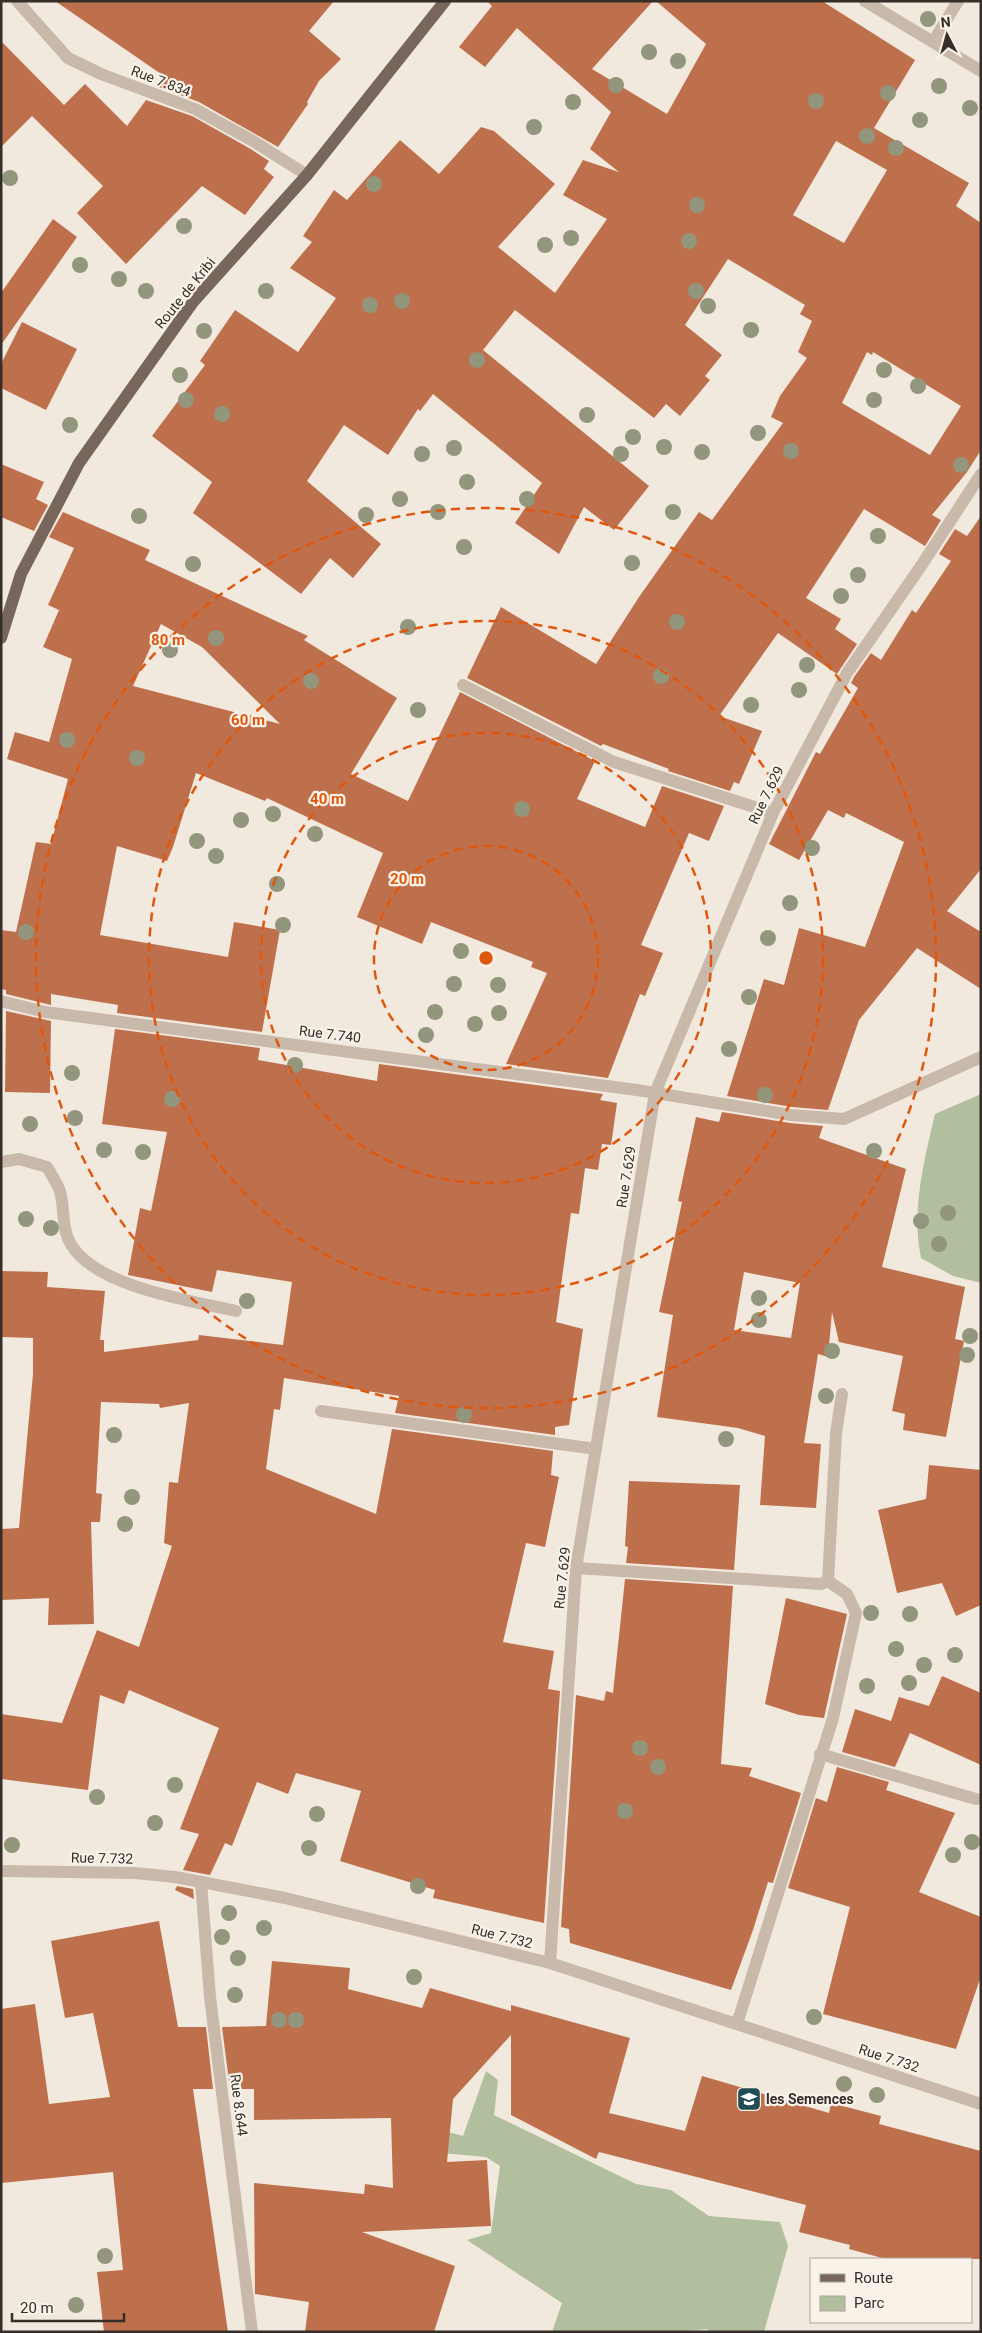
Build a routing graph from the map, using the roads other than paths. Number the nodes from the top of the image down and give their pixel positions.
1 (17, 1) edge
2 (445, 1) edge
3 (865, 1) edge
4 (958, 1) edge
5 (933, 42) junction
6 (981, 71) edge
7 (307, 174) junction
8 (981, 474) edge
9 (1, 638) edge
10 (463, 685) dead end
11 (773, 812) junction
12 (1, 1001) edge
13 (981, 1057) edge
14 (655, 1093) junction
15 (1, 1162) edge
16 (236, 1312) dead end
17 (842, 1394) dead end
18 (321, 1411) dead end
19 (596, 1449) junction
20 (576, 1568) junction
21 (828, 1580) junction
22 (820, 1754) junction
23 (976, 1799) dead end
24 (1, 1871) edge
25 (201, 1882) junction
26 (550, 1963) junction
27 (737, 2024) junction
28 (981, 2104) edge
29 (252, 2332) edge

1 - 7 street, Rue 7.834
2 - 7 main road, Route de Kribi
3 - 5 street
4 - 5 street
5 - 6 street
7 - 9 main road, Route de Kribi
8 - 11 street, Rue 7.629
10 - 11 street
11 - 14 street, Rue 7.629
12 - 14 street, Rue 7.740
13 - 14 street, Rue 7.740
14 - 19 street, Rue 7.629
15 - 16 street
17 - 21 street
18 - 19 street
19 - 20 street, Rue 7.629
20 - 21 street
20 - 26 street, Rue 7.629
21 - 22 street
22 - 23 street
22 - 27 street
24 - 25 street, Rue 7.732
25 - 26 street, Rue 7.732
25 - 29 street, Rue 8.644
26 - 27 street, Rue 7.732
27 - 28 street, Rue 7.732

